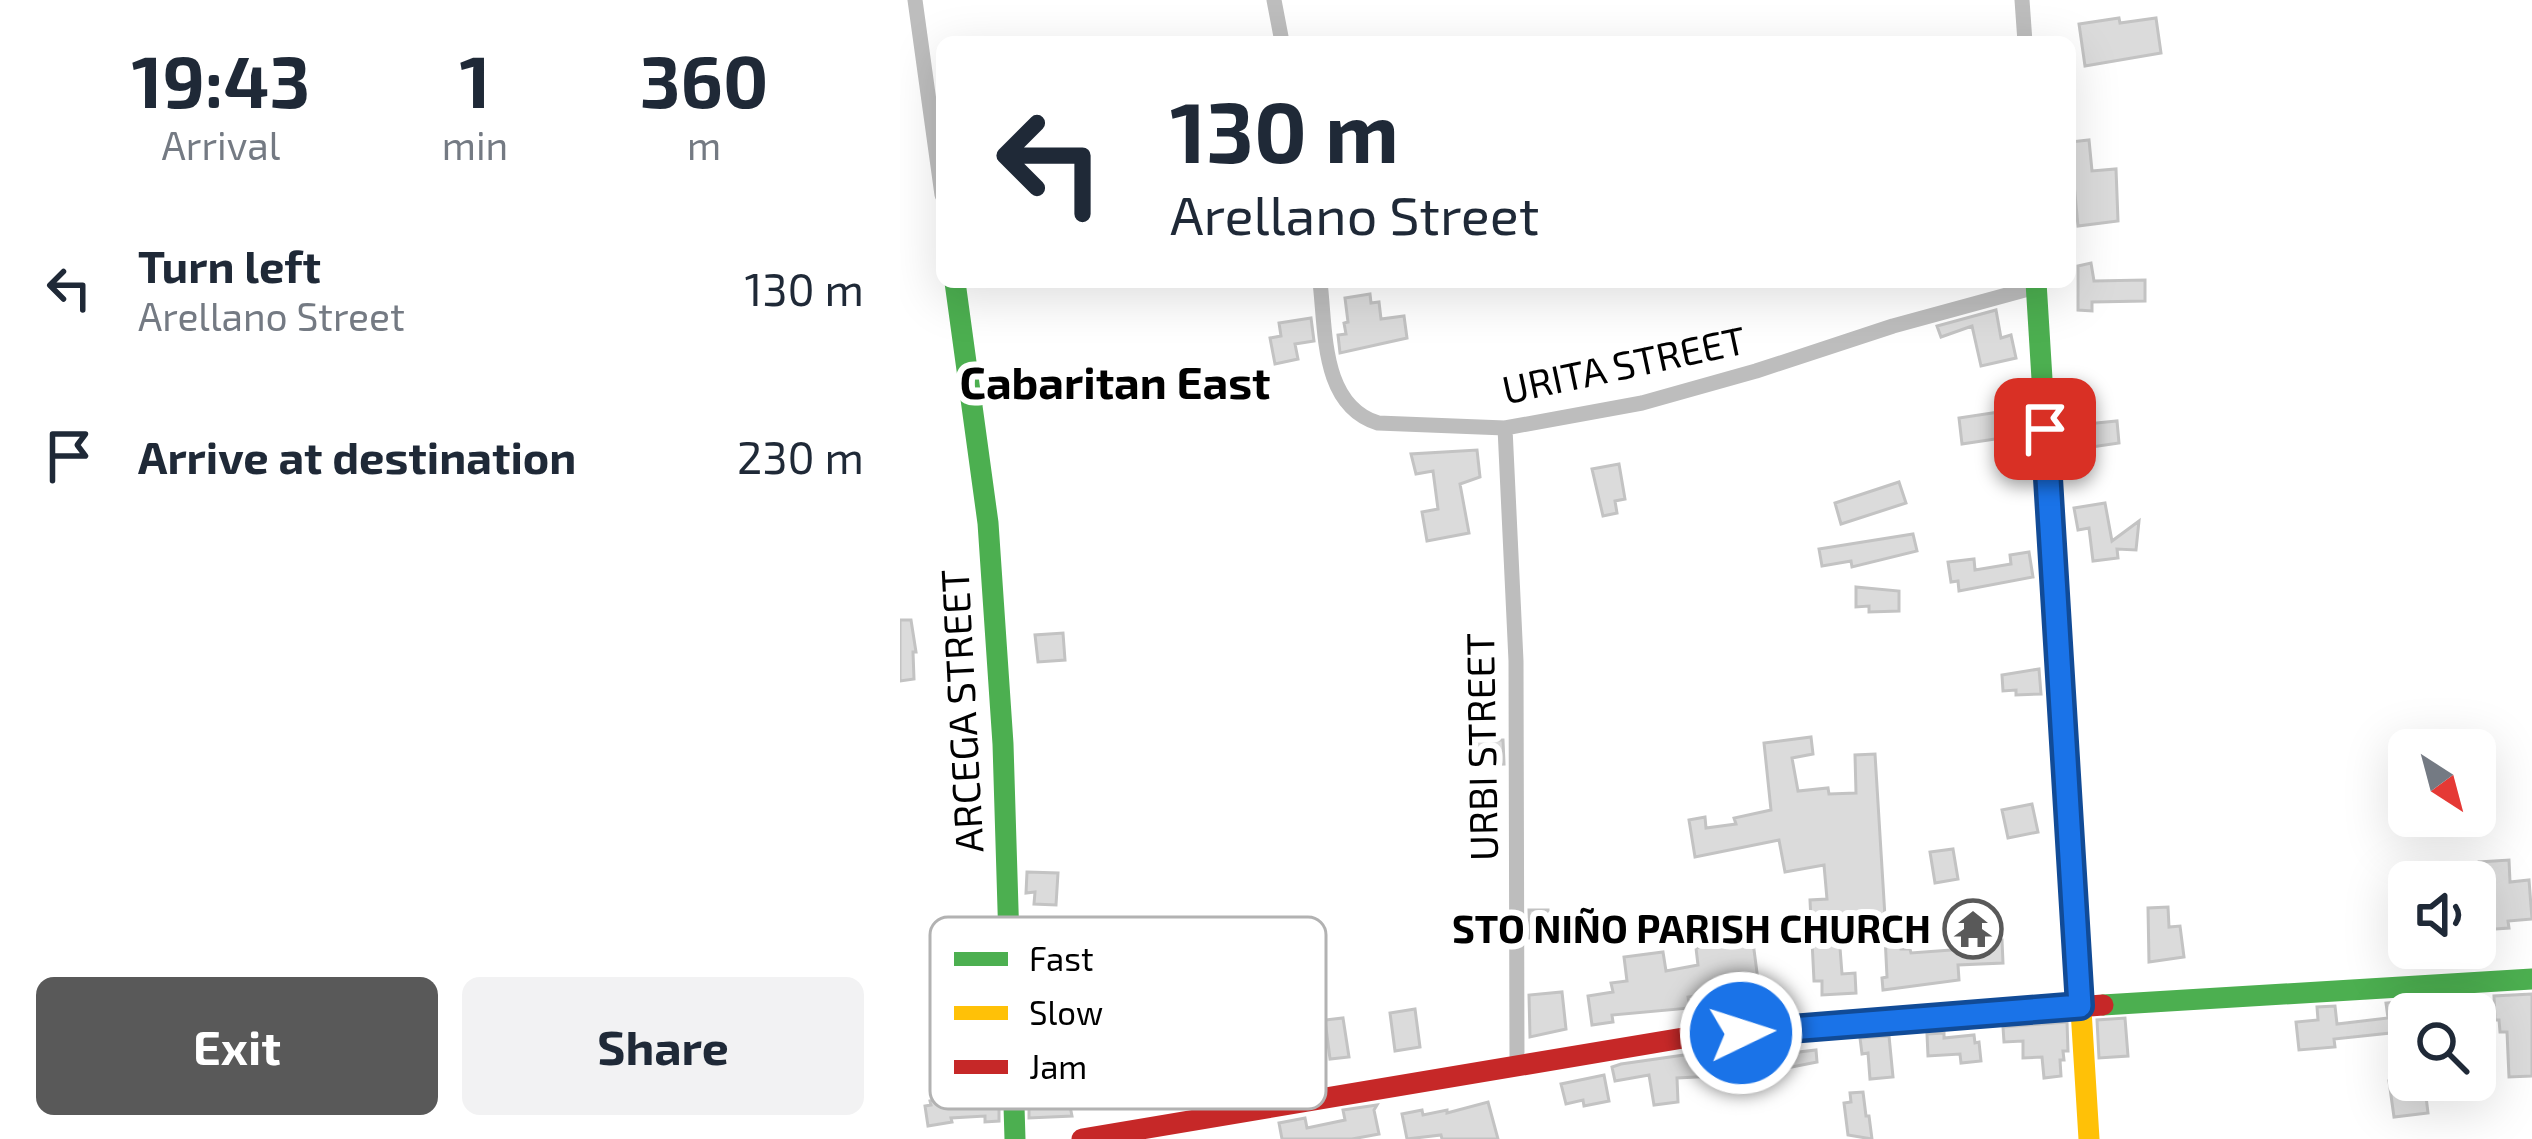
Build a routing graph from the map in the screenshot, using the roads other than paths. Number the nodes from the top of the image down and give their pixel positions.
1 (915, 0) edge
2 (1274, 0) edge
3 (2022, 0) edge
4 (1281, 36) edge
5 (2025, 36) edge
6 (936, 152) edge
7 (956, 288) edge
8 (1321, 288) edge
9 (2026, 288) edge
10 (2036, 288) edge
11 (1505, 428) junction
12 (1008, 917) edge
13 (2532, 979) edge
14 (2080, 1006) junction
15 (1517, 1065) junction
16 (1326, 1097) edge
17 (1014, 1109) edge
18 (1258, 1109) edge
19 (1015, 1139) edge
20 (1082, 1139) edge
21 (2089, 1139) edge

1 - 6 street
2 - 4 street
3 - 5 street
7 - 12 street, ARCEGA STREET
8 - 11 street, URITA STREET
9 - 11 street, URITA STREET
10 - 14 street
11 - 15 street, URBI STREET
13 - 14 street
14 - 15 street
14 - 21 street
15 - 16 street
17 - 19 street, ARCEGA STREET
18 - 20 street

